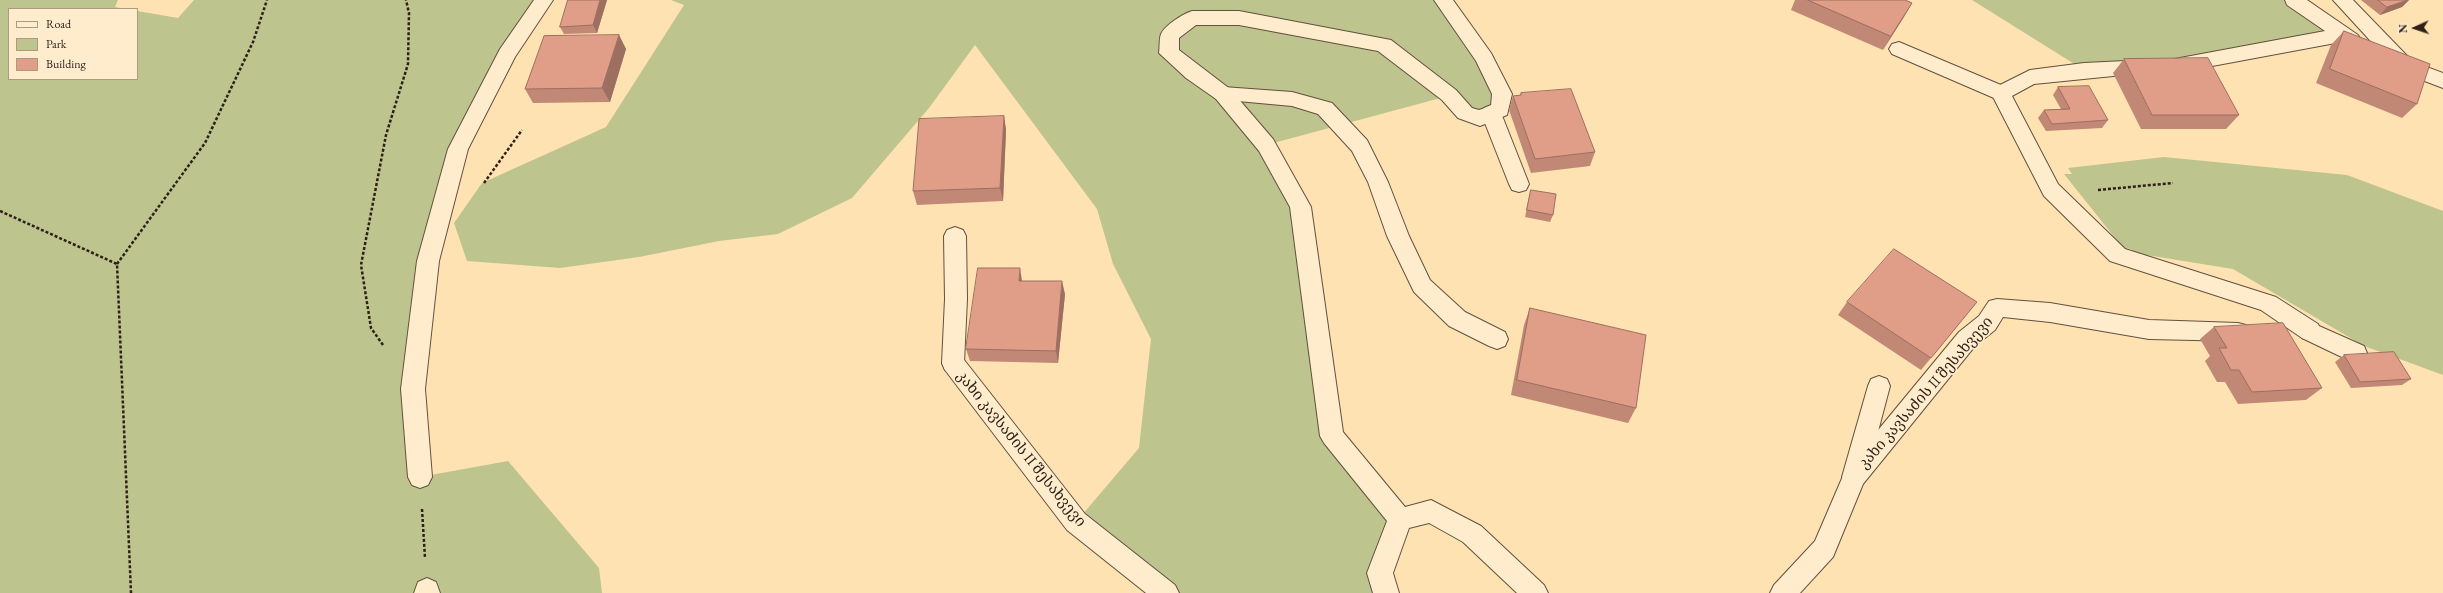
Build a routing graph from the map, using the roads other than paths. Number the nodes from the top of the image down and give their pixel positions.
1 (544, 0) edge
2 (1442, 0) edge
3 (2294, 0) edge
4 (2342, 0) edge
5 (2343, 35) junction
6 (1899, 50) dead end
7 (2406, 67) junction
8 (2443, 81) edge
9 (2001, 93) junction
10 (1222, 94) junction
11 (1491, 113) junction
12 (1519, 184) dead end
13 (954, 236) dead end
14 (2310, 331) junction
15 (1497, 339) dead end
16 (2356, 353) edge
17 (1879, 386) dead end
18 (420, 477) road end
19 (1854, 477) junction
20 (1400, 519) junction
21 (1166, 593) edge
22 (1386, 593) edge
23 (1535, 593) edge
24 (1783, 593) edge

1 - 18 street
2 - 11 street
3 - 5 street
4 - 7 street
5 - 7 street
5 - 9 street
6 - 9 street
7 - 8 street
9 - 14 street
10 - 11 street
10 - 15 street
10 - 20 street
11 - 12 street
13 - 21 street, კახი კავსაძის II შესახვევი
14 - 16 street
14 - 19 street, კახი კავსაძის II შესახვევი
17 - 19 street
19 - 24 street, კახი კავსაძის II შესახვევი
20 - 22 street
20 - 23 street

